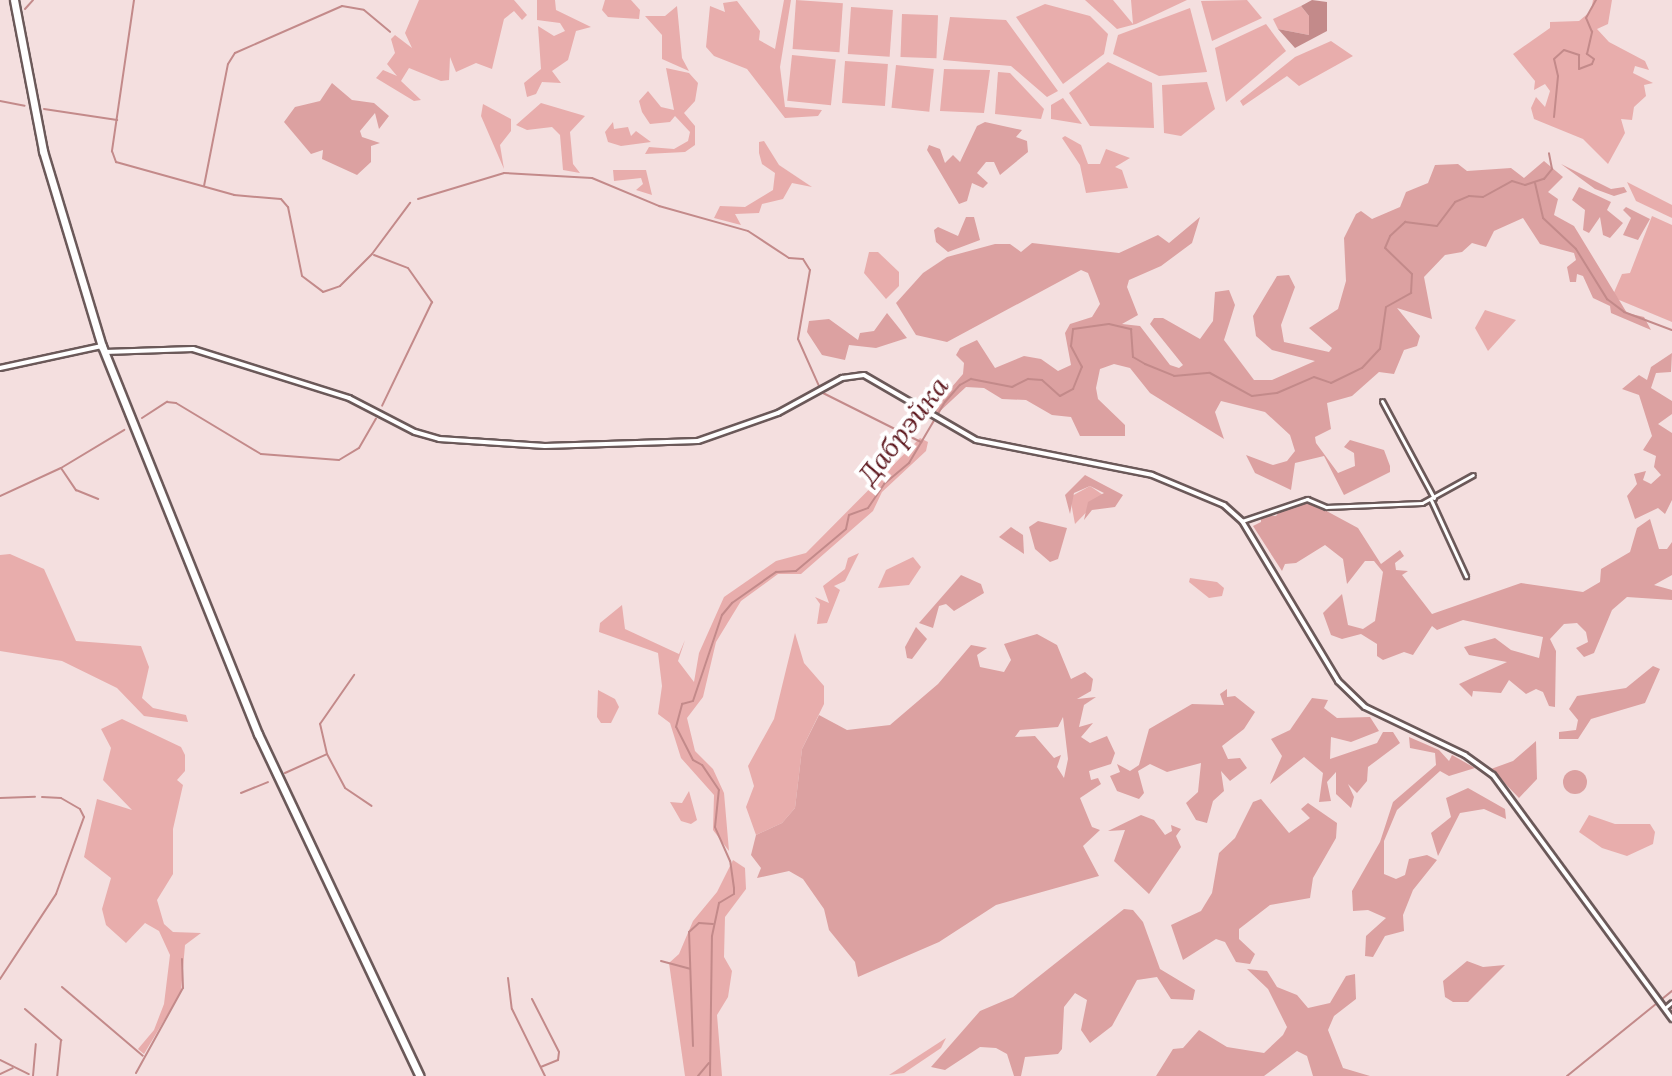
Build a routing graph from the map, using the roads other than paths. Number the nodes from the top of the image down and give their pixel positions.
1 (14, 0) edge
2 (104, 349) junction
3 (0, 368) edge
4 (1382, 401) dead end
5 (1473, 475) dead end
6 (1432, 499) junction
7 (1242, 521) junction
8 (1466, 576) dead end
9 (1672, 1003) edge
10 (1665, 1008) junction
11 (1672, 1019) edge
12 (420, 1076) edge

1 - 2 highway
2 - 3 street
2 - 7 street
2 - 12 highway
4 - 6 street
5 - 6 street
6 - 7 street
6 - 8 street
7 - 10 street
9 - 10 street
10 - 11 street

